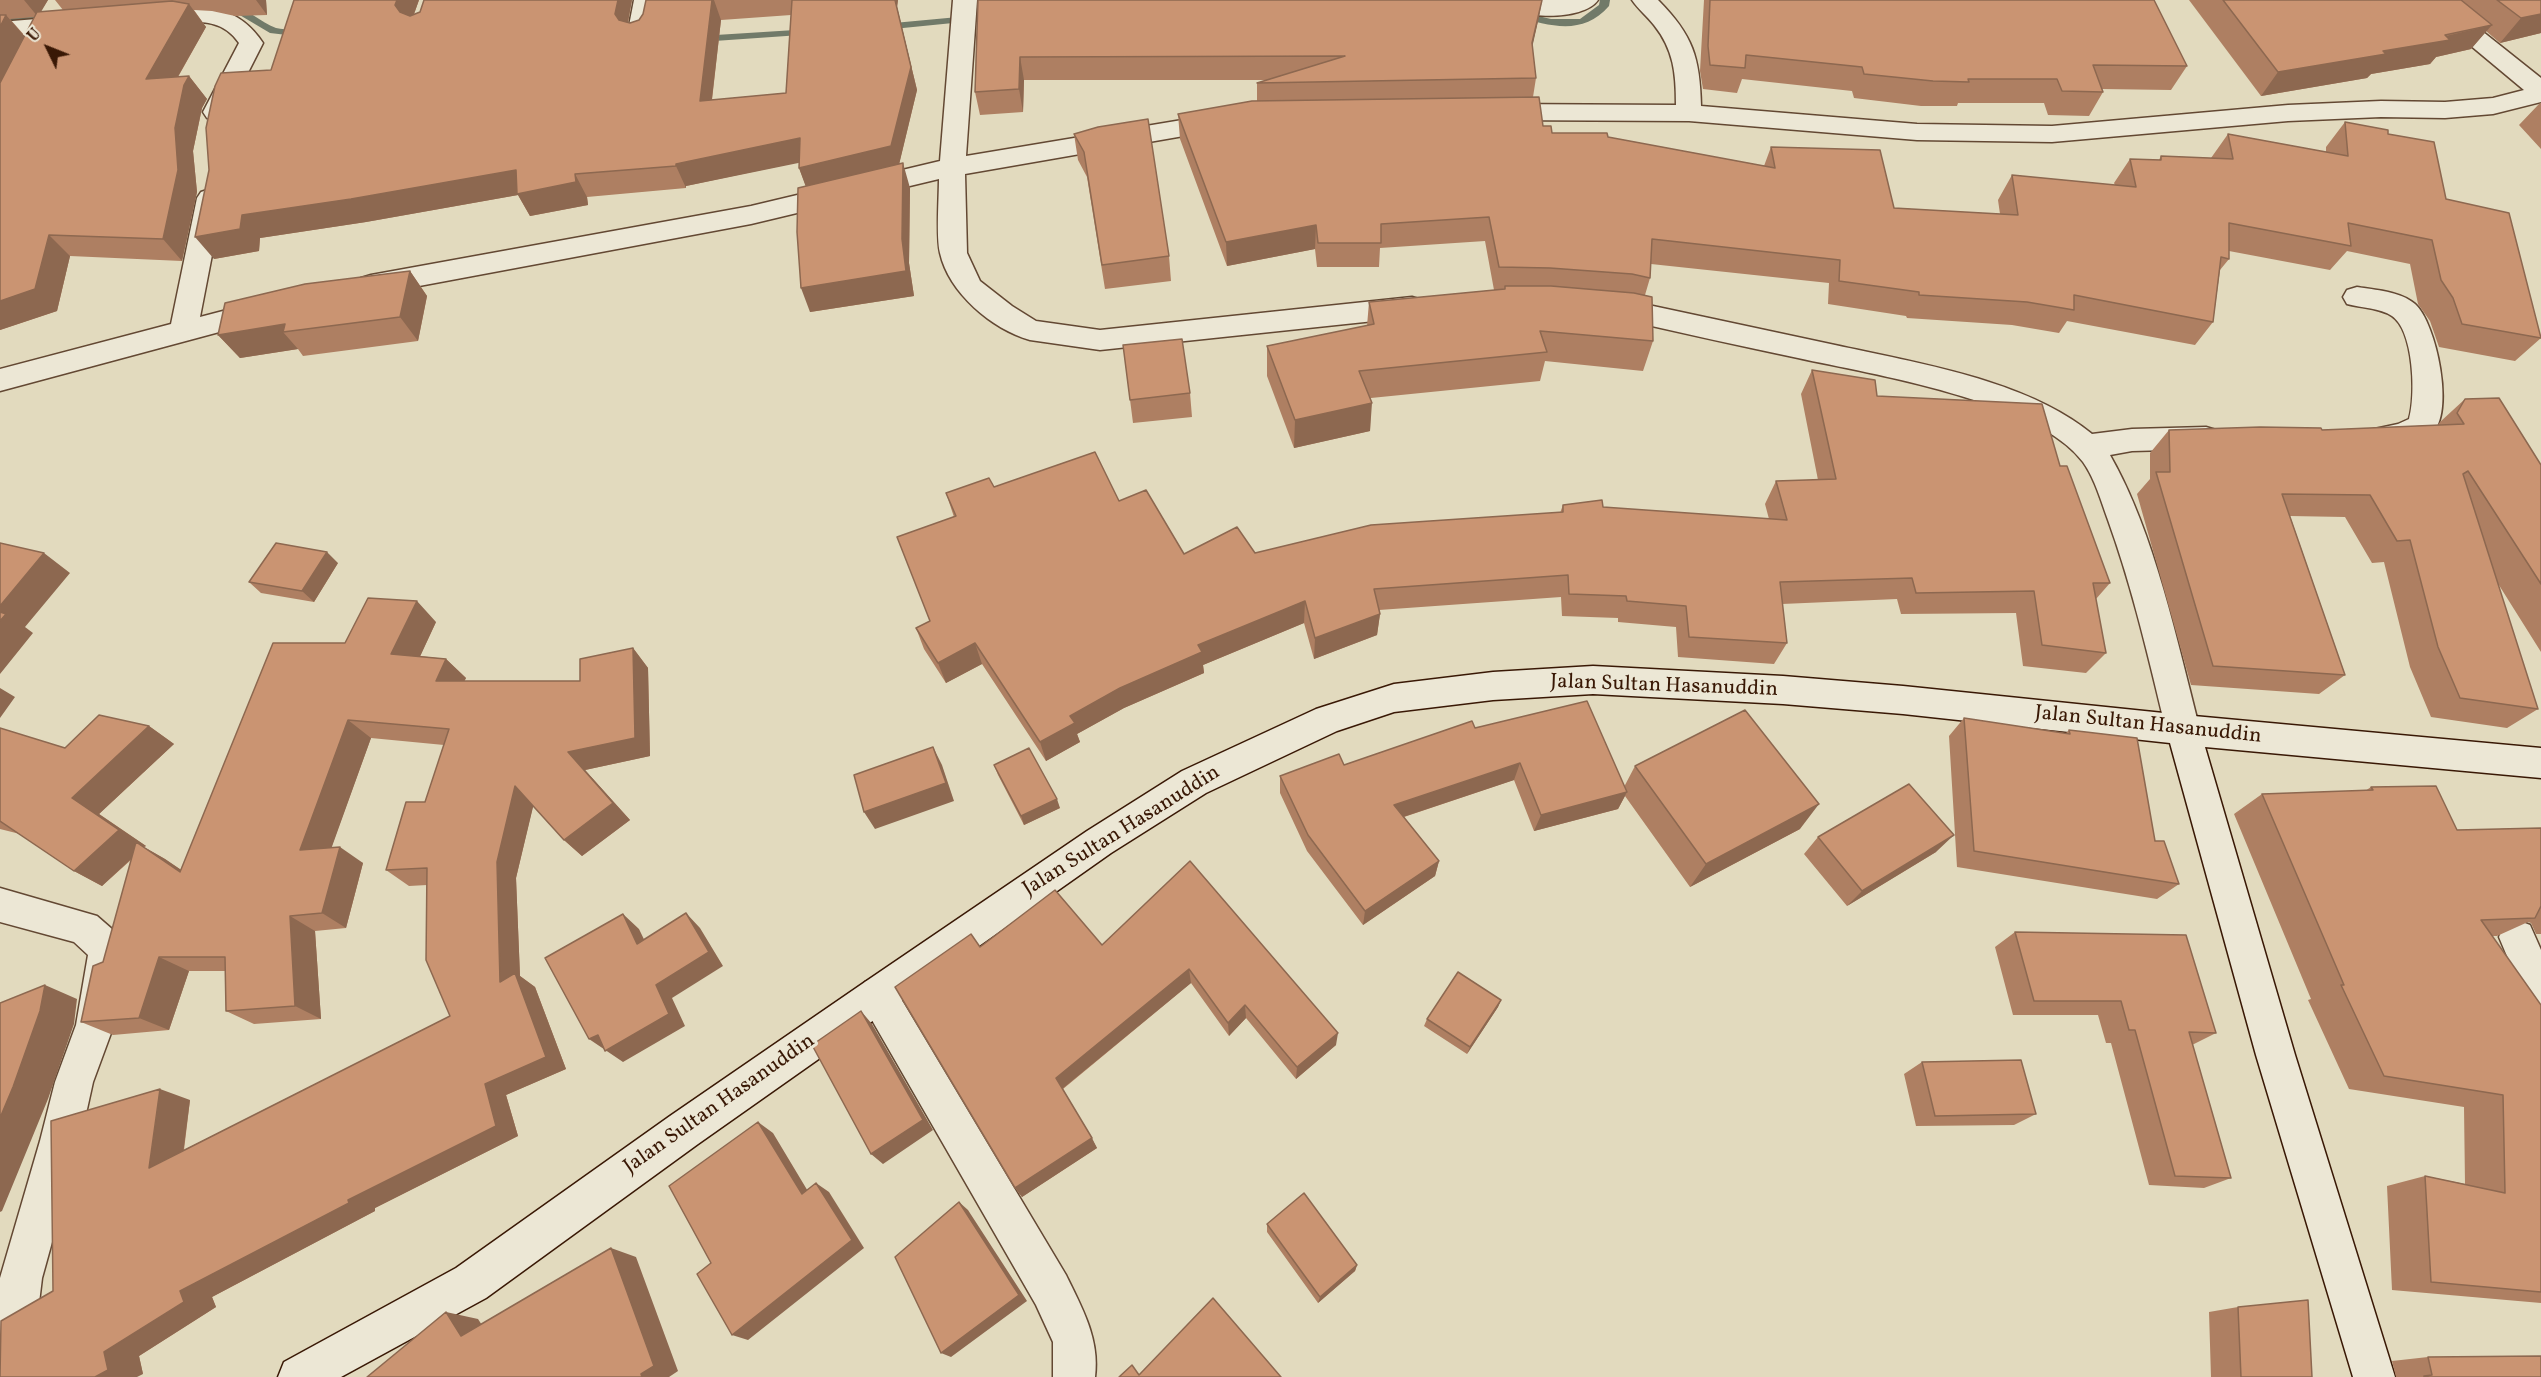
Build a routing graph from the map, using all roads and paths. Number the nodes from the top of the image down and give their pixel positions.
1 (646, 0) edge
2 (1511, 0) edge
3 (1586, 0) edge
4 (1644, 0) edge
5 (2428, 0) edge
6 (56, 10) edge
7 (126, 19) edge
8 (967, 21) edge
9 (94, 22) edge
10 (0, 30) edge
11 (639, 36) edge
12 (36, 48) edge
13 (2541, 92) edge
14 (1476, 112) edge
15 (1689, 113) junction
16 (1252, 116) edge
17 (210, 140) edge
18 (952, 167) junction
19 (212, 175) edge
20 (348, 291) edge
21 (2357, 297) dead end
22 (291, 304) edge
23 (1433, 304) edge
24 (1579, 307) edge
25 (184, 330) junction
26 (0, 380) edge
27 (2236, 436) edge
28 (2359, 438) edge
29 (2088, 446) junction
30 (2183, 730) junction
31 (2541, 763) edge
32 (0, 905) edge
33 (2517, 937) edge
34 (2541, 993) edge
35 (878, 995) junction
36 (9, 1377) edge
37 (299, 1377) edge
38 (1074, 1377) edge
39 (2374, 1377) edge

1 - 11 street
2 - 3 street
4 - 15 street
5 - 13 street
6 - 9 street
6 - 10 street
6 - 12 street
7 - 17 street
8 - 18 street
13 - 15 street
14 - 15 street
16 - 18 street
18 - 20 street
18 - 23 street
19 - 25 street
21 - 28 street
22 - 25 street
24 - 29 street
25 - 26 street
27 - 29 street
29 - 30 street
30 - 31 street, Jalan Sultan Hasanuddin
30 - 35 street, Jalan Sultan Hasanuddin
30 - 39 street
32 - 36 street
33 - 34 street
35 - 37 street, Jalan Sultan Hasanuddin
35 - 38 street

